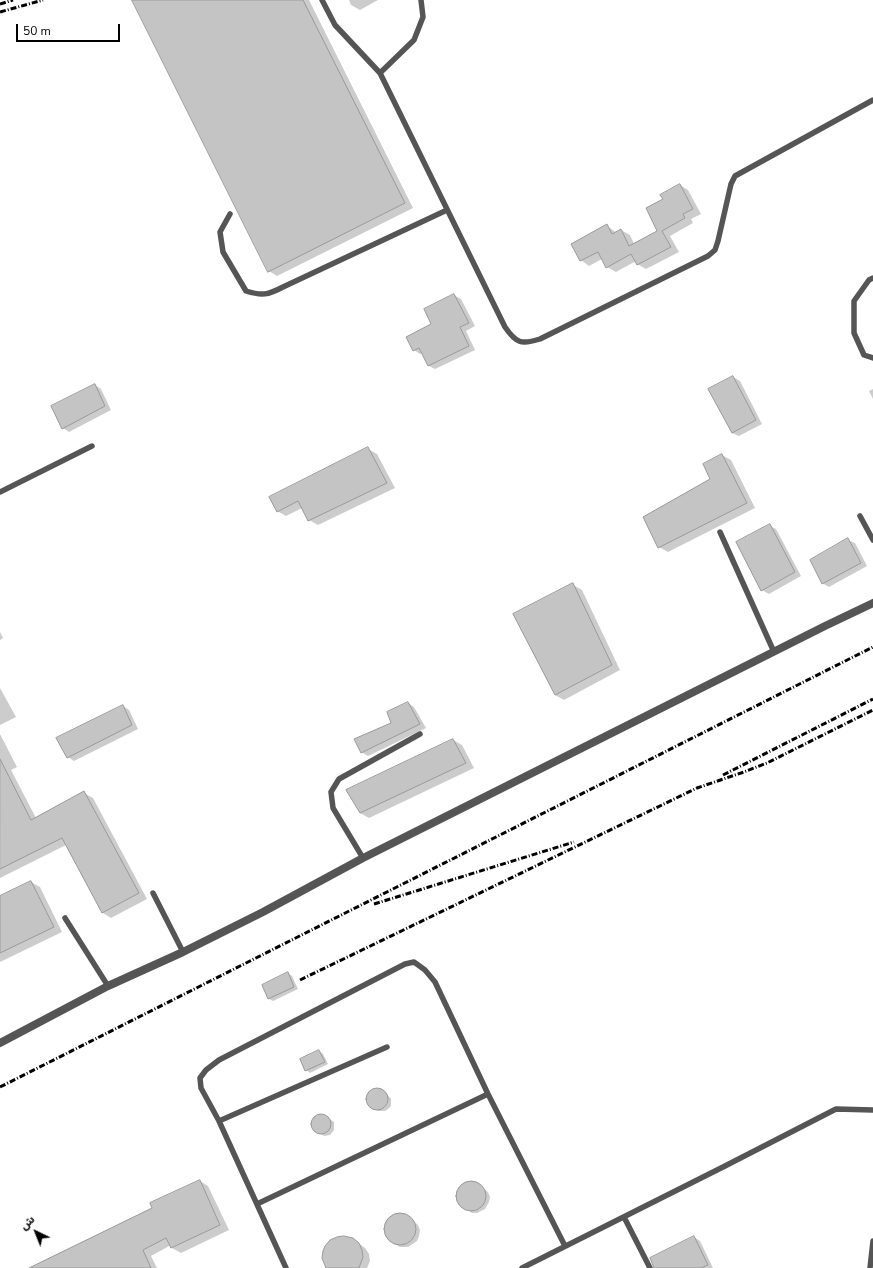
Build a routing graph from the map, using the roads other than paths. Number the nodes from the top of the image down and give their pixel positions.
1 (322, 0) edge
2 (421, 0) edge
3 (380, 73) junction
4 (873, 100) edge
5 (447, 210) junction
6 (230, 214) dead end
7 (873, 278) edge
8 (873, 358) edge
9 (92, 446) dead end
10 (0, 492) edge
11 (860, 516) dead end
12 (720, 532) dead end
13 (873, 540) edge
14 (873, 603) edge
15 (774, 652) junction
16 (420, 734) dead end
17 (363, 858) junction
18 (152, 893) dead end
19 (65, 918) dead end
20 (183, 952) junction
21 (108, 986) junction
22 (0, 1043) edge
23 (387, 1047) dead end
24 (488, 1094) junction
25 (873, 1110) edge
26 (219, 1122) junction
27 (257, 1204) junction
28 (624, 1217) junction
29 (873, 1241) edge
30 (565, 1246) junction
31 (286, 1268) edge
32 (522, 1268) edge
33 (650, 1268) edge
34 (870, 1268) edge

1 - 3 lane
2 - 3 lane
3 - 5 lane
4 - 5 lane
5 - 6 lane
7 - 8 lane
9 - 10 lane
11 - 13 lane
12 - 15 lane
14 - 15 street
15 - 17 street
16 - 17 lane
17 - 20 street
18 - 20 lane
19 - 21 lane
20 - 21 street
21 - 22 street
23 - 26 lane
24 - 26 lane
24 - 27 lane
24 - 30 lane
25 - 28 lane
26 - 27 lane
27 - 31 lane
28 - 30 lane
28 - 33 lane
29 - 34 lane
30 - 32 lane

